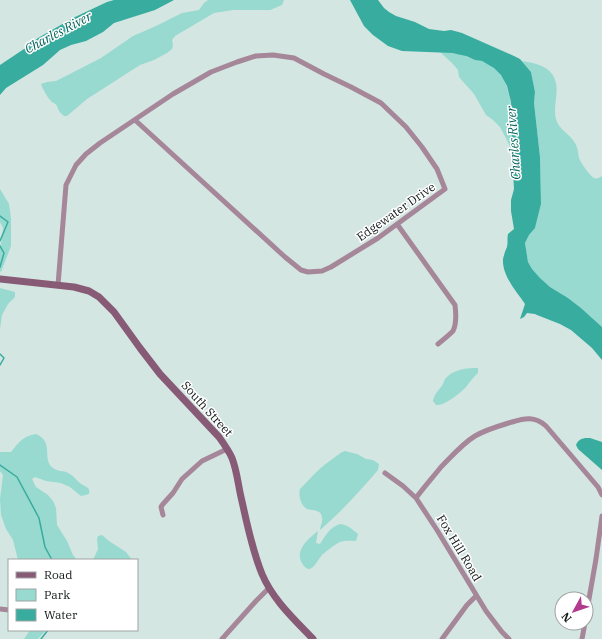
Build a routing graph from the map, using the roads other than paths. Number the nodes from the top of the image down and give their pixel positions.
1 (135, 120) junction
2 (396, 224) junction
3 (0, 279) edge
4 (58, 285) junction
5 (438, 344) dead end
6 (227, 449) junction
7 (385, 473) dead end
8 (602, 495) edge
9 (416, 498) junction
10 (163, 515) dead end
11 (602, 516) edge
12 (269, 588) junction
13 (590, 591) edge
14 (476, 596) junction
15 (222, 639) edge
16 (313, 639) edge
17 (442, 639) edge
18 (509, 639) edge

1 - 2 street, Edgewater Drive
1 - 2 street, Edgewater Drive
1 - 4 street, Edgewater Drive
2 - 5 street
3 - 4 street, South Street
4 - 6 street, South Street
6 - 10 street
6 - 12 street, South Street
7 - 9 street, Fox Hill Road
8 - 9 street
9 - 14 street, Fox Hill Road
11 - 13 street
12 - 15 street
12 - 16 street, South Street
14 - 17 street
14 - 18 street, Fox Hill Road

